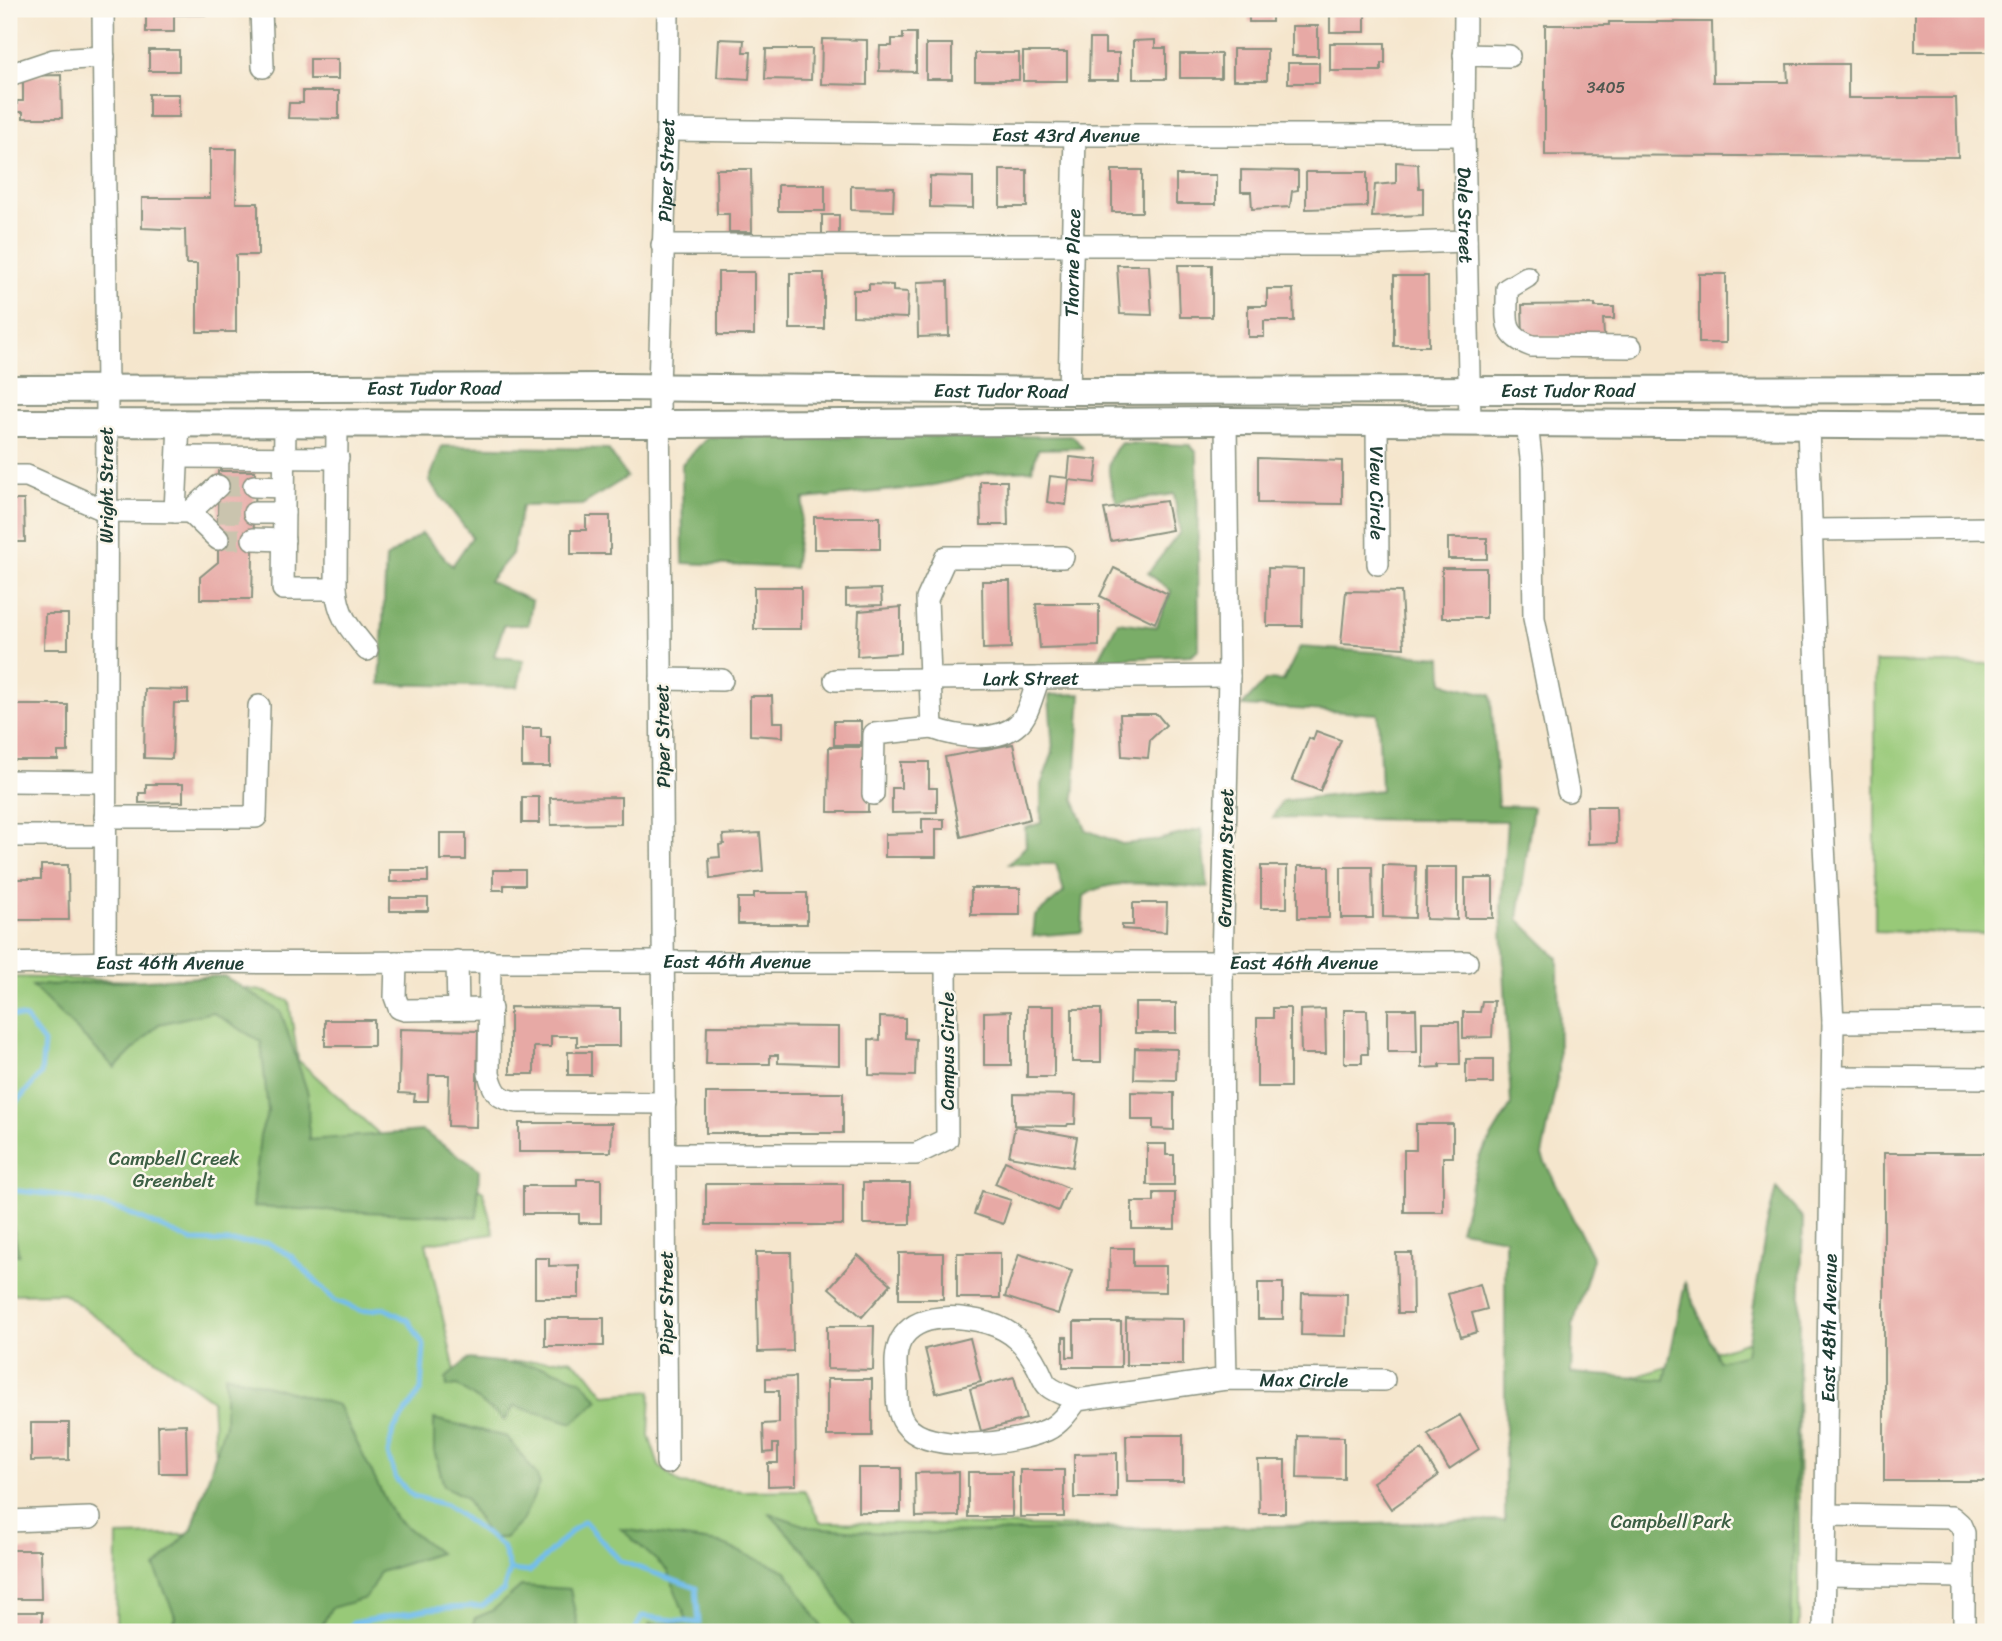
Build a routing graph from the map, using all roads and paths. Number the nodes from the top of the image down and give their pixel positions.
1 (103, 9) edge
2 (261, 9) edge
3 (668, 9) edge
4 (1465, 9) edge
5 (1464, 55) junction
6 (1509, 56) dead end
7 (104, 57) junction
8 (263, 67) dead end
9 (9, 75) edge
10 (667, 130) junction
11 (1075, 135) junction
12 (1464, 135) junction
13 (1466, 241) junction
14 (662, 245) junction
15 (1073, 246) junction
16 (1527, 277) dead end
17 (1632, 347) dead end
18 (659, 387) junction
19 (107, 388) junction
20 (9, 389) edge
21 (1993, 389) edge
22 (1468, 390) junction
23 (1069, 391) junction
24 (1226, 421) junction
25 (9, 423) edge
26 (106, 423) junction
27 (179, 423) junction
28 (1377, 423) junction
29 (1470, 423) junction
30 (1527, 423) junction
31 (285, 424) junction
32 (337, 424) junction
33 (659, 424) junction
34 (1808, 425) junction
35 (1993, 426) edge
36 (178, 457) junction
37 (285, 458) junction
38 (338, 458) junction
39 (9, 476) edge
40 (218, 486) tunnel mouth
41 (254, 486) tunnel mouth
42 (284, 487) junction
43 (106, 511) junction
44 (183, 512) junction
45 (218, 512) tunnel mouth
46 (254, 513) tunnel mouth
47 (284, 513) junction
48 (1993, 527) edge
49 (1812, 530) junction
50 (218, 539) tunnel mouth
51 (253, 539) tunnel mouth
52 (284, 540) junction
53 (1063, 557) dead end
54 (1378, 564) dead end
55 (337, 589) junction
56 (367, 650) dead end
57 (1229, 676) junction
58 (1039, 678) junction
59 (661, 679) junction
60 (722, 680) dead end
61 (835, 680) dead end
62 (931, 680) junction
63 (259, 706) dead end
64 (932, 728) junction
65 (9, 781) edge
66 (105, 782) junction
67 (1568, 791) dead end
68 (873, 794) dead end
69 (105, 827) junction
70 (9, 836) edge
71 (664, 960) junction
72 (105, 961) junction
73 (457, 961) junction
74 (490, 961) junction
75 (396, 962) junction
76 (1466, 962) dead end
77 (946, 963) junction
78 (1222, 963) junction
79 (9, 964) edge
80 (458, 1009) junction
81 (491, 1009) junction
82 (1993, 1021) edge
83 (1833, 1022) junction
84 (1833, 1077) junction
85 (1993, 1078) edge
86 (665, 1103) junction
87 (665, 1154) junction
88 (1226, 1379) junction
89 (1384, 1380) dead end
90 (1077, 1400) junction
91 (667, 1463) dead end
92 (1826, 1515) junction
93 (90, 1518) dead end
94 (9, 1521) edge
95 (1825, 1575) junction
96 (1964, 1577) junction
97 (1824, 1632) edge
98 (1964, 1632) edge

1 - 7 street, Wright Street
2 - 8 street
3 - 10 street, Piper Street
4 - 5 street, Dale Street
5 - 6 street
5 - 12 street, Dale Street
7 - 9 street
7 - 19 street, Wright Street
10 - 11 street, East 43rd Avenue
10 - 14 street, Piper Street
11 - 12 street, East 43rd Avenue
11 - 15 street, Thorne Place
12 - 13 street, Dale Street
13 - 15 street
13 - 22 street, Dale Street
14 - 15 street
14 - 18 street, Piper Street
15 - 23 street, Thorne Place
16 - 17 street
18 - 19 main road, East Tudor Road
18 - 23 main road, East Tudor Road
18 - 33 street, Piper Street
19 - 20 main road, East Tudor Road
19 - 26 street, Wright Street
21 - 22 main road, East Tudor Road
22 - 23 main road, East Tudor Road
22 - 29 street, Dale Street
24 - 28 main road, East Tudor Road
24 - 33 main road, East Tudor Road
24 - 57 street, Grumman Street
25 - 26 main road, East Tudor Road
26 - 27 main road, East Tudor Road
26 - 43 street, Wright Street
27 - 31 main road, East Tudor Road
27 - 36 street
28 - 29 main road, East Tudor Road
28 - 54 street, View Circle
29 - 30 main road, East Tudor Road
30 - 34 main road, East Tudor Road
30 - 67 street
31 - 32 main road, East Tudor Road
31 - 37 street
32 - 33 main road, East Tudor Road
32 - 38 street
33 - 59 street, Piper Street
34 - 35 main road, East Tudor Road
34 - 49 street, East 48th Avenue
36 - 37 street
36 - 44 street
37 - 38 street
37 - 42 street
38 - 55 street
39 - 43 street
40 - 44 street
41 - 42 street
42 - 47 street
43 - 44 street
43 - 66 street, Wright Street
44 - 45 street
44 - 50 street
46 - 47 street
47 - 52 street
48 - 49 street
49 - 83 street, East 48th Avenue
51 - 52 street
52 - 55 street
53 - 62 street
55 - 56 street
57 - 58 street, Lark Street
57 - 78 street, Grumman Street
58 - 62 street, Lark Street
58 - 64 street
59 - 60 street
59 - 71 street, Piper Street
61 - 62 street, Lark Street
62 - 64 street
63 - 69 street
64 - 68 street
65 - 66 street
66 - 69 street, Wright Street
69 - 70 street
69 - 72 street, Wright Street
71 - 74 street, East 46th Avenue
71 - 77 street, East 46th Avenue
71 - 86 street, Piper Street
72 - 75 street, East 46th Avenue
72 - 79 street, East 46th Avenue
73 - 74 street, East 46th Avenue
73 - 75 street, East 46th Avenue
73 - 80 street
74 - 81 street
75 - 80 street
76 - 78 street, East 46th Avenue
77 - 78 street, East 46th Avenue
77 - 87 street, Campus Circle
78 - 88 street, Grumman Street
80 - 81 street
81 - 86 street
82 - 83 street
83 - 84 street, East 48th Avenue
84 - 85 street
84 - 92 street, East 48th Avenue
86 - 87 street, Piper Street
87 - 91 street, Piper Street
88 - 89 street, Max Circle
88 - 90 street, Max Circle
90 - 90 street
92 - 95 street, East 48th Avenue
92 - 96 street
93 - 94 street
95 - 96 street
95 - 97 street, East 48th Avenue
96 - 98 street

